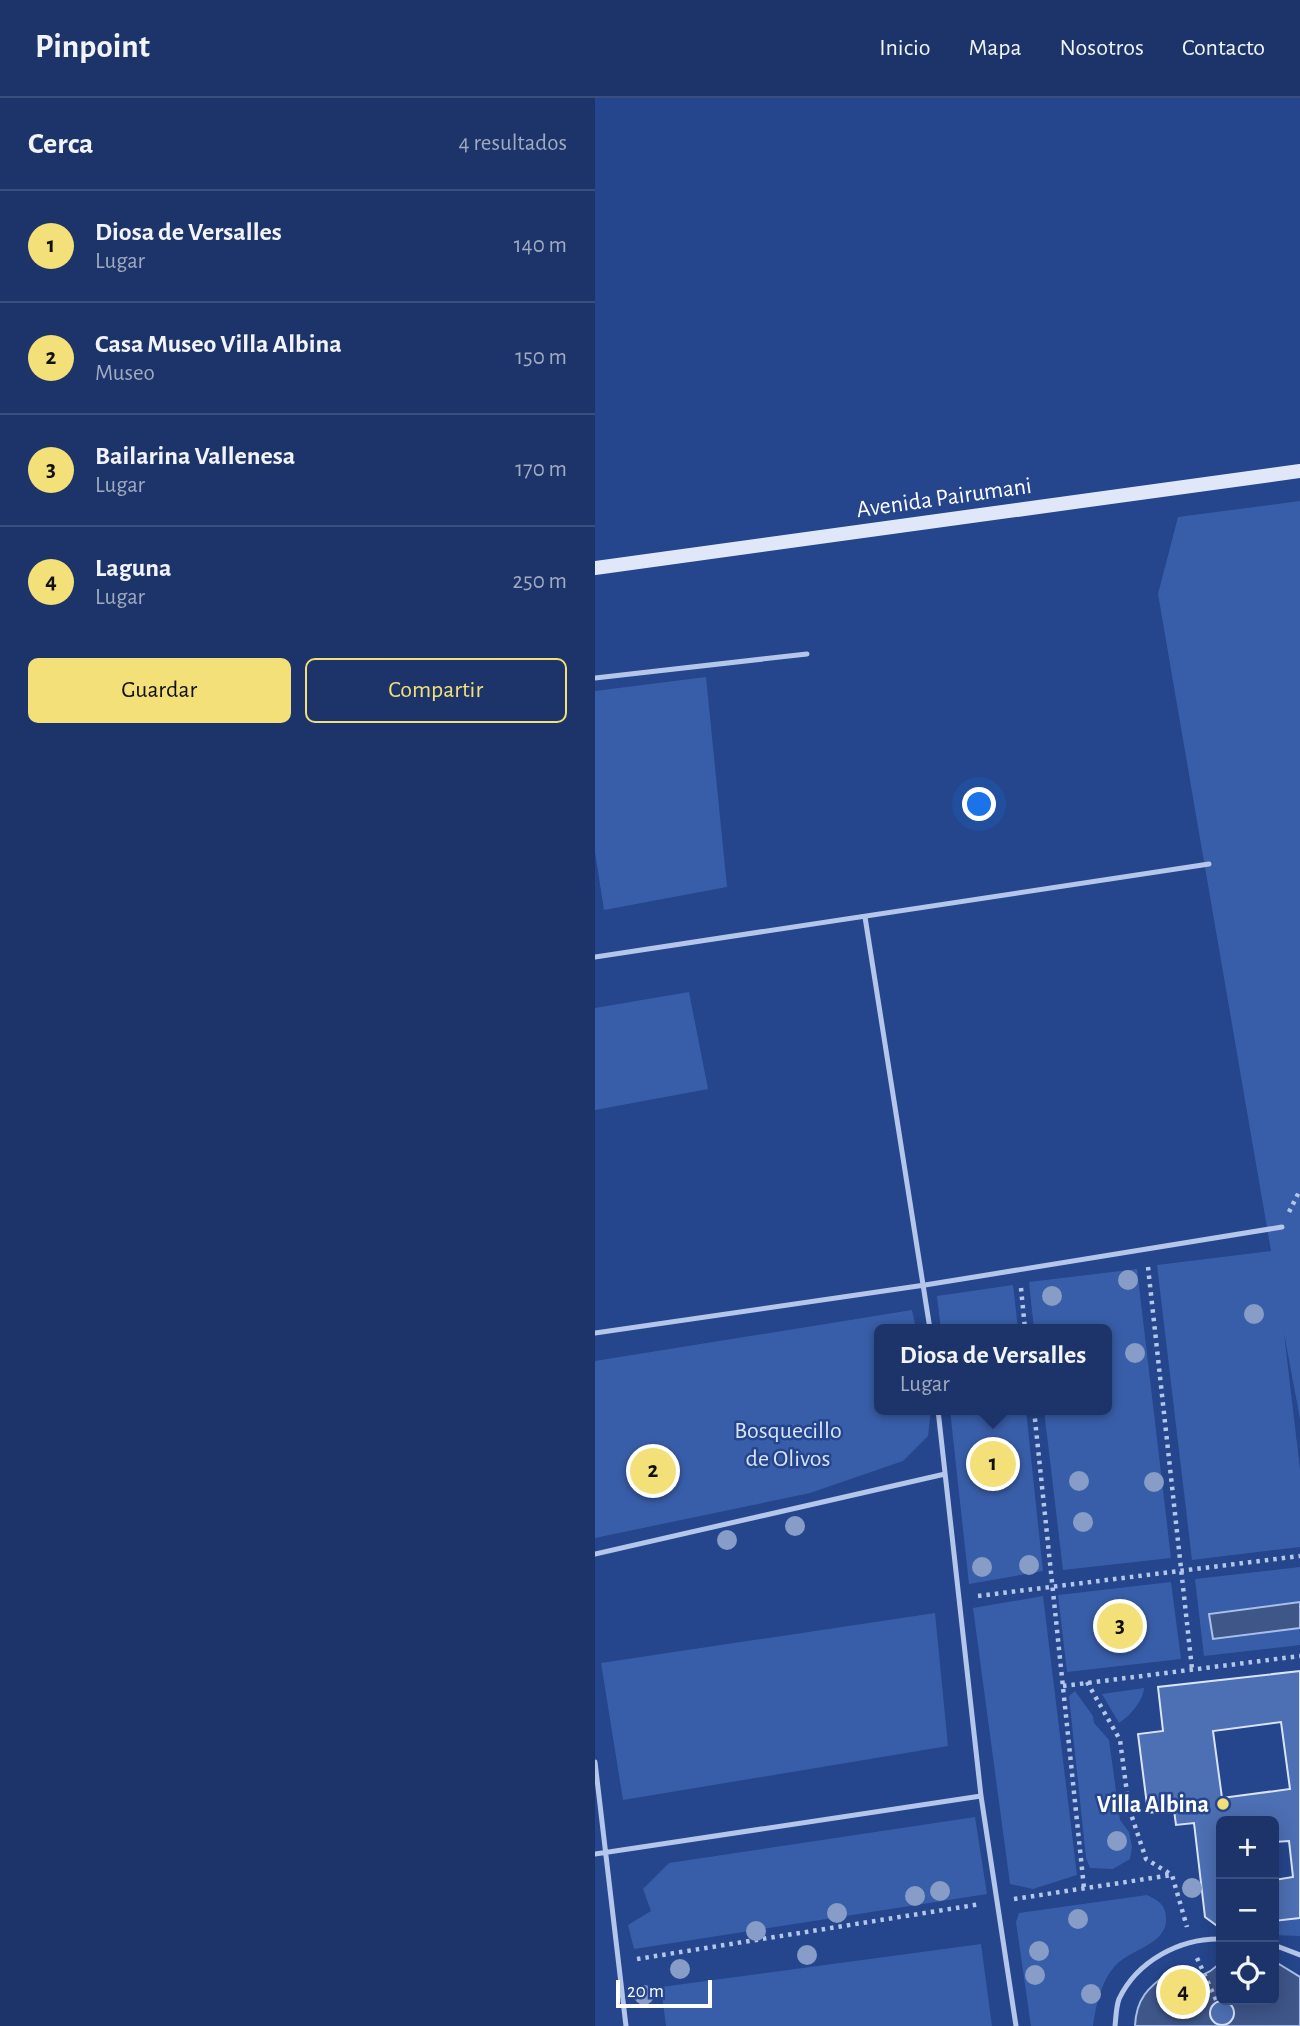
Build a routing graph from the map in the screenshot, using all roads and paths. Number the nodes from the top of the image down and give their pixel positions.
1 (1300, 471) edge
2 (595, 568) edge
3 (807, 654) dead end
4 (595, 678) edge
5 (1209, 864) dead end
6 (865, 917) junction
7 (595, 957) edge
8 (1282, 1227) dead end
9 (1146, 1249) junction
10 (1019, 1269) junction
11 (925, 1285) junction
12 (929, 1324) edge
13 (1024, 1324) edge
14 (595, 1333) edge
15 (939, 1415) edge
16 (1035, 1415) edge
17 (945, 1474) junction
18 (595, 1554) edge
19 (1300, 1556) edge
20 (1181, 1569) junction
21 (1052, 1585) junction
22 (959, 1598) junction
23 (1300, 1656) edge
24 (1192, 1670) junction
25 (1087, 1682) junction
26 (1063, 1686) junction
27 (595, 1762) edge
28 (981, 1796) junction
29 (607, 1851) junction
30 (595, 1854) edge
31 (1172, 1875) junction
32 (1084, 1888) junction
33 (997, 1901) junction
34 (1216, 1940) edge
35 (1191, 1943) junction
36 (1279, 1947) edge
37 (1300, 1955) edge
38 (619, 1962) junction
39 (1216, 2000) edge
40 (626, 2026) edge
41 (1016, 2026) edge
42 (1115, 2026) edge

1 - 2 main road, Avenida Pairumani
3 - 4 lane
5 - 6 lane
6 - 7 lane
6 - 11 lane
8 - 9 lane
9 - 10 lane
9 - 20 path
10 - 11 lane
10 - 13 path
11 - 12 lane
11 - 14 lane
15 - 17 lane
16 - 21 path
17 - 18 lane
17 - 22 lane
19 - 20 path
20 - 21 path
20 - 24 path
21 - 22 path
21 - 26 path
22 - 28 lane
23 - 24 path
24 - 25 path
25 - 26 path
25 - 31 path
26 - 32 path
27 - 29 lane
28 - 29 lane
28 - 33 lane
29 - 30 lane
29 - 38 lane
31 - 32 path
31 - 35 path
32 - 33 path
33 - 38 path
33 - 41 lane
34 - 35 lane
35 - 39 path
35 - 42 lane
36 - 37 lane
38 - 40 lane

